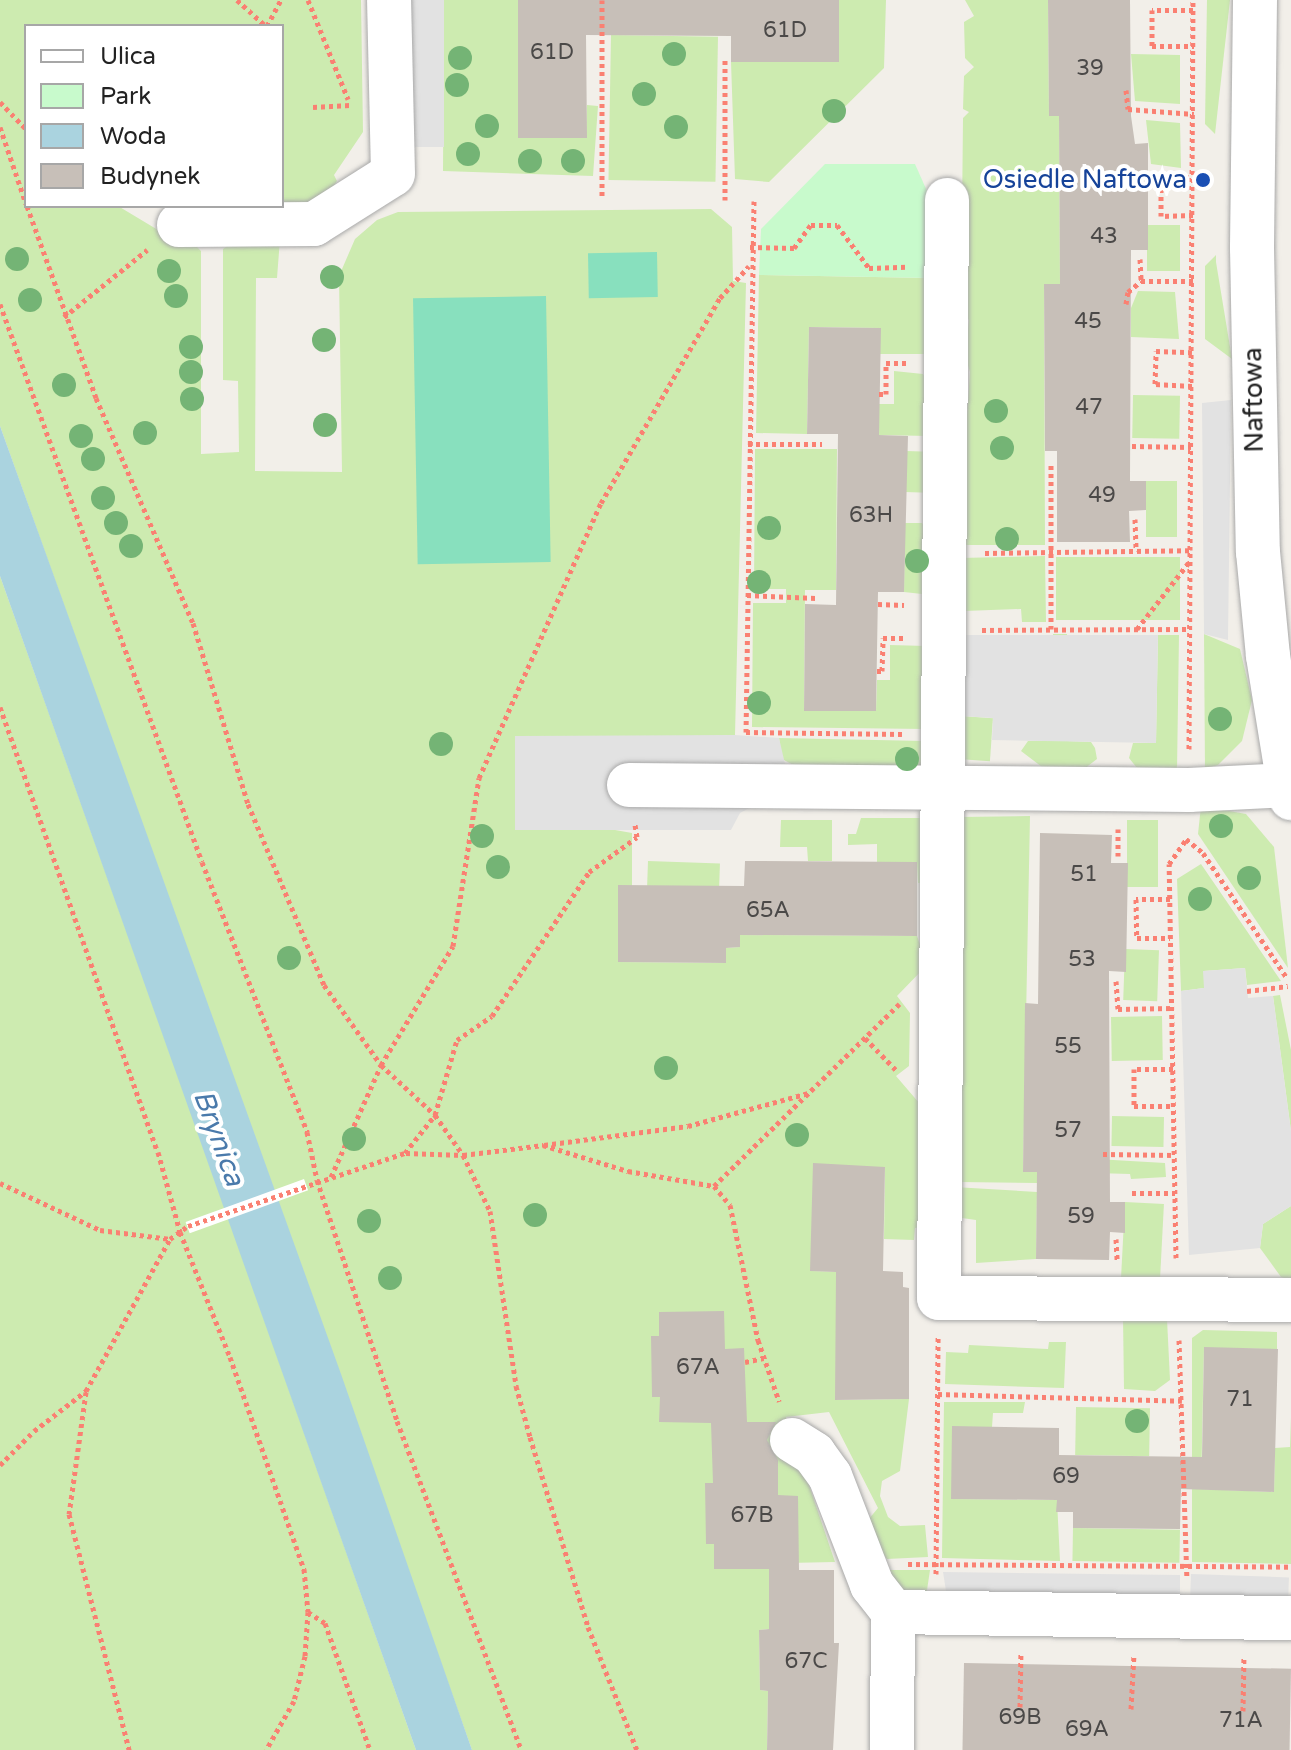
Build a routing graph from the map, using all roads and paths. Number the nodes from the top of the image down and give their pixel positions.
1 (237, 0) edge
2 (281, 0) edge
3 (308, 0) edge
4 (389, 0) edge
5 (602, 0) edge
6 (1193, 0) edge
7 (1255, 0) edge
8 (1193, 10) junction
9 (265, 24) edge
10 (268, 24) edge
11 (1194, 46) junction
12 (725, 58) dead end
13 (1126, 90) dead end
14 (0, 102) edge
15 (371, 102) junction
16 (313, 107) dead end
17 (1194, 114) junction
18 (0, 127) edge
19 (24, 127) edge
20 (1194, 177) junction
21 (602, 198) dead end
22 (24, 199) edge
23 (725, 200) dead end
24 (947, 200) dead end
25 (754, 201) dead end
26 (27, 208) edge
27 (1193, 215) junction
28 (179, 225) joint
29 (750, 247) junction
30 (1140, 259) dead end
31 (749, 266) junction
32 (943, 267) junction
33 (1141, 281) junction
34 (1194, 281) junction
35 (0, 304) edge
36 (1126, 304) dead end
37 (64, 317) junction
38 (1192, 352) junction
39 (886, 363) dead end
40 (1192, 386) junction
41 (879, 394) dead end
42 (748, 444) junction
43 (822, 444) dead end
44 (1132, 446) dead end
45 (1191, 447) junction
46 (1051, 462) dead end
47 (1135, 519) dead end
48 (1190, 550) junction
49 (1136, 551) junction
50 (980, 553) dead end
51 (1050, 553) junction
52 (1190, 560) junction
53 (747, 595) junction
54 (816, 598) dead end
55 (1026, 629) dead end
56 (1051, 629) junction
57 (1137, 629) junction
58 (1189, 629) junction
59 (883, 638) dead end
60 (877, 671) dead end
61 (0, 707) edge
62 (943, 735) junction
63 (629, 785) joint
64 (944, 787) junction
65 (1189, 790) junction
66 (1290, 791) edge
67 (1186, 840) junction
68 (1170, 899) junction
69 (1170, 938) junction
70 (1287, 978) dead end
71 (1116, 981) dead end
72 (1288, 986) dead end
73 (1247, 991) dead end
74 (898, 1005) dead end
75 (1172, 1008) junction
76 (865, 1038) junction
77 (381, 1065) junction
78 (1173, 1069) junction
79 (899, 1073) dead end
80 (811, 1092) junction
81 (1173, 1106) junction
82 (435, 1115) junction
83 (543, 1145) junction
84 (405, 1153) junction
85 (1103, 1154) dead end
86 (463, 1155) junction
87 (1175, 1155) junction
88 (331, 1177) junction
89 (317, 1180) junction
90 (0, 1183) edge
91 (714, 1186) junction
92 (1132, 1193) dead end
93 (1175, 1193) junction
94 (180, 1232) junction
95 (170, 1239) junction
96 (939, 1298) junction
97 (1291, 1300) edge
98 (1177, 1302) junction
99 (764, 1358) junction
100 (745, 1362) dead end
101 (86, 1391) junction
102 (938, 1394) junction
103 (1182, 1401) junction
104 (792, 1440) joint
105 (0, 1465) edge
106 (864, 1562) junction
107 (937, 1565) junction
108 (1291, 1567) edge
109 (1187, 1568) junction
110 (911, 1611) junction
111 (308, 1612) junction
112 (1021, 1614) junction
113 (1291, 1618) edge
114 (1135, 1619) junction
115 (1186, 1619) junction
116 (1245, 1619) junction
117 (1020, 1707) dead end
118 (1131, 1709) dead end
119 (1243, 1711) dead end
120 (129, 1750) edge
121 (266, 1750) edge
122 (370, 1750) edge
123 (521, 1750) edge
124 (637, 1750) edge
125 (892, 1750) edge

1 - 9 path
2 - 10 path
3 - 15 path
4 - 15 street
5 - 21 path
6 - 8 path
7 - 66 street, Naftowa
8 - 11 path
8 - 11 path
11 - 17 path
12 - 23 path
13 - 17 path
14 - 19 path
15 - 16 path
15 - 28 street
17 - 20 path
18 - 22 path
20 - 27 path
20 - 27 path
24 - 32 street
25 - 29 path
26 - 37 path
27 - 34 path
28 - 37 path
29 - 31 path
29 - 32 path
30 - 33 path
31 - 42 path
31 - 77 path
32 - 62 street
33 - 34 path
33 - 36 path
34 - 38 path
35 - 89 path
37 - 77 path
38 - 40 path
38 - 40 path
39 - 41 path
40 - 45 path
42 - 43 path
42 - 53 path
44 - 45 path
45 - 48 path
46 - 51 path
47 - 49 path
48 - 49 path
48 - 52 path
49 - 51 path
50 - 51 path
51 - 56 path
52 - 57 path
52 - 58 path
53 - 54 path
53 - 62 path
55 - 56 path
56 - 57 path
57 - 58 path
58 - 65 path
59 - 60 path
61 - 94 path
62 - 64 street
63 - 64 street
63 - 82 path
64 - 65 street
64 - 96 street
65 - 66 street
65 - 67 path
67 - 68 path
67 - 70 path
68 - 69 path
68 - 69 path
69 - 75 path
71 - 75 path
72 - 73 path
74 - 76 path
75 - 78 path
76 - 79 path
76 - 80 path
77 - 82 path
77 - 88 path
78 - 81 path
78 - 81 path
80 - 83 path
80 - 91 path
81 - 87 path
82 - 84 path
82 - 86 path
83 - 86 path
83 - 91 path
84 - 86 path
84 - 88 path
85 - 87 path
86 - 124 path
87 - 93 path
88 - 89 path
89 - 94 path
89 - 123 path
90 - 95 path
91 - 99 path
92 - 93 path
93 - 98 path
94 - 95 path
94 - 111 path
95 - 101 path
96 - 98 street
96 - 102 path
97 - 98 street
98 - 103 path
99 - 100 path
99 - 104 path
101 - 105 path
101 - 120 path
102 - 103 path
102 - 107 path
103 - 109 path
104 - 106 street
106 - 107 path
106 - 110 street
107 - 109 path
107 - 110 path
108 - 109 path
109 - 115 path
110 - 112 street
110 - 125 street
111 - 121 path
111 - 122 path
112 - 114 street
112 - 117 path
113 - 116 street
114 - 115 street
114 - 118 path
115 - 116 street
116 - 119 path

